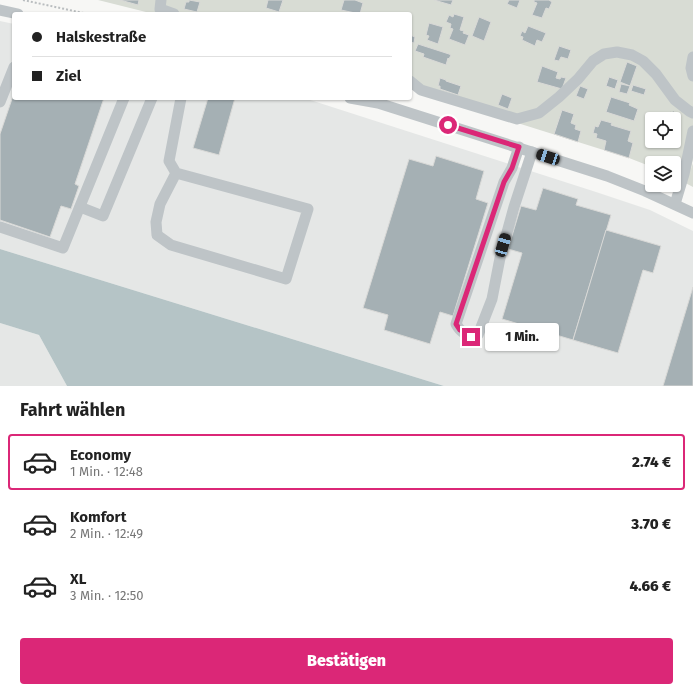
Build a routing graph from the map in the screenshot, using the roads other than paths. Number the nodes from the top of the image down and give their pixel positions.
1 (161, 0) edge
2 (0, 10) edge
3 (168, 12) edge
4 (12, 13) edge
5 (693, 57) edge
6 (12, 72) edge
7 (693, 76) edge
8 (412, 83) edge
9 (123, 100) edge
10 (151, 100) edge
11 (181, 100) edge
12 (361, 100) edge
13 (0, 102) edge
14 (693, 113) edge
15 (693, 131) edge
16 (519, 147) junction
17 (532, 152) junction
18 (176, 173) junction
19 (675, 204) junction
20 (80, 207) junction
21 (693, 213) edge
22 (0, 227) edge

1 - 3 street
2 - 4 street
5 - 7 street
6 - 13 street
8 - 14 street
9 - 20 street
10 - 20 street
11 - 18 street
12 - 16 street
15 - 19 street
16 - 17 street
16 - 17 street
17 - 19 street
18 - 18 street
19 - 21 street
20 - 22 street

